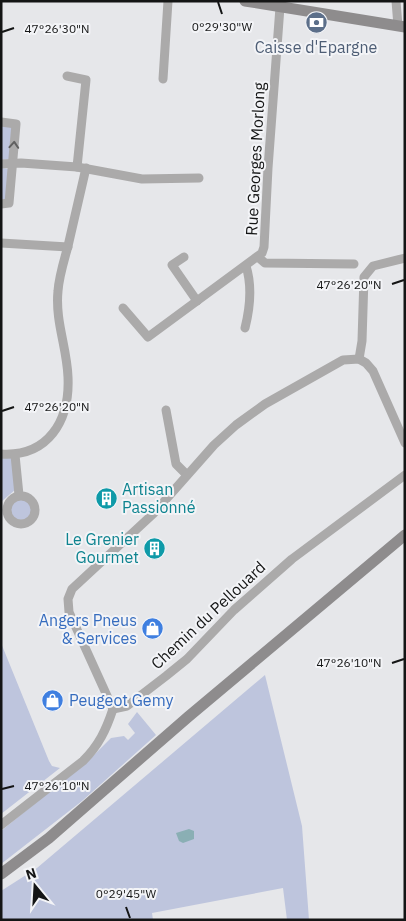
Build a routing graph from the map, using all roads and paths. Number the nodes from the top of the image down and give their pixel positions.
1 (168, 1) edge
2 (245, 1) edge
3 (396, 1) edge
4 (280, 6) junction
5 (402, 27) edge
6 (67, 76) dead end
7 (162, 79) dead end
8 (1, 122) edge
9 (13, 163) junction
10 (1, 164) edge
11 (81, 167) junction
12 (199, 178) dead end
13 (1, 204) edge
14 (1, 243) edge
15 (68, 247) junction
16 (184, 257) dead end
17 (258, 258) junction
18 (405, 258) edge
19 (354, 264) dead end
20 (246, 266) junction
21 (197, 301) junction
22 (123, 308) dead end
23 (246, 328) dead end
24 (359, 359) junction
25 (166, 410) dead end
26 (405, 443) edge
27 (1, 454) edge
28 (15, 455) junction
29 (187, 475) junction
30 (405, 475) edge
31 (19, 496) junction
32 (4, 513) edge
33 (405, 536) edge
34 (113, 709) junction
35 (1, 825) edge
36 (1, 874) edge

1 - 7 street
2 - 4 main road
3 - 5 street
4 - 5 main road
4 - 17 street, Rue Georges Morlong
6 - 11 street
9 -> 8 street
9 - 10 street
9 - 11 street
9 - 13 street
11 - 12 street
11 - 15 street
14 - 15 street
15 - 28 street
16 - 21 street
17 - 19 street
17 - 20 street, Rue Georges Morlong
18 - 24 street
20 - 21 street, Rue Georges Morlong
20 - 23 street
21 - 22 street, Rue Georges Morlong
24 - 26 street
24 - 29 street
25 - 29 street
27 - 28 street
28 - 31 street
29 - 34 street
30 - 34 street, Chemin du Pellouard
31 - 32 street
31 - 32 street
33 - 36 main road
34 - 35 street

